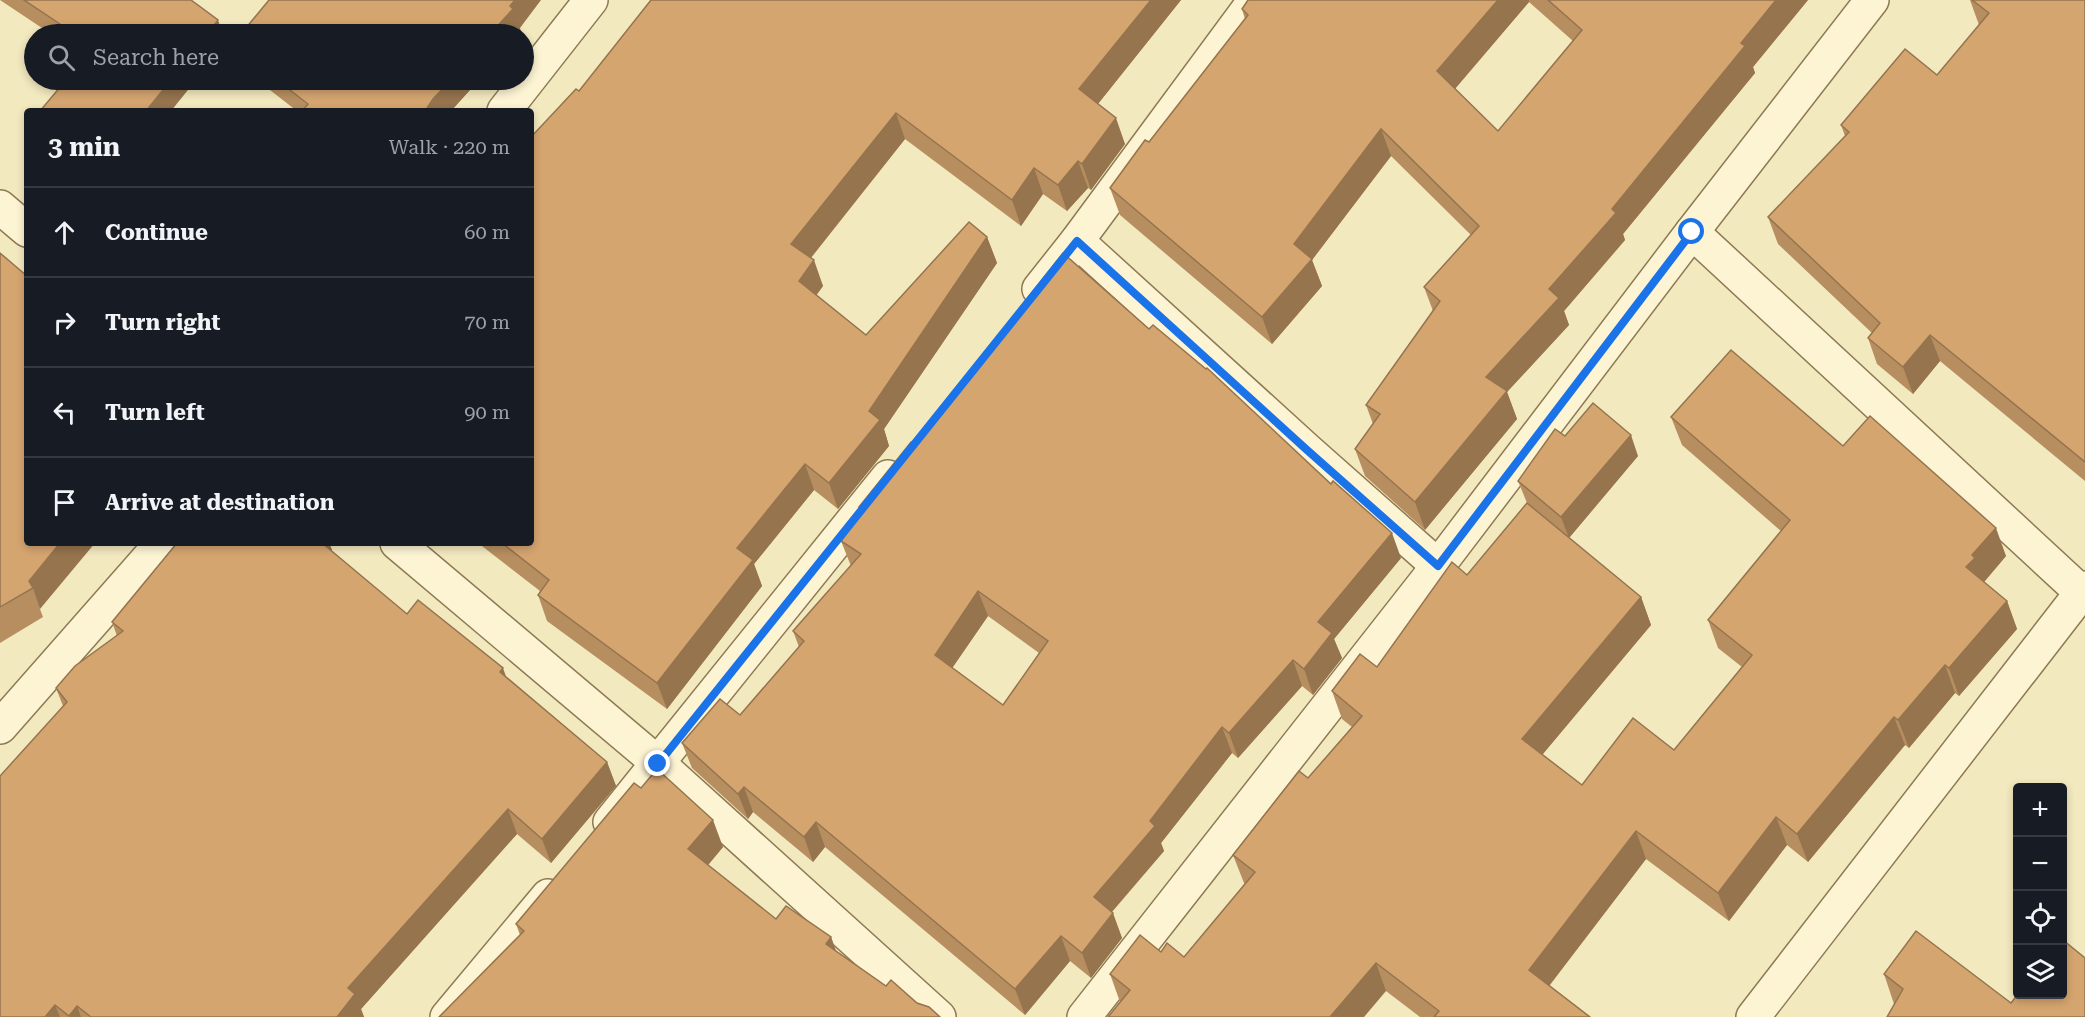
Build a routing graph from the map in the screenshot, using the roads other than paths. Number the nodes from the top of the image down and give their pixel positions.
1 (591, 0) edge
2 (1255, 0) edge
3 (1872, 0) edge
4 (534, 73) edge
5 (520, 90) edge
6 (506, 108) edge
7 (0, 207) edge
8 (24, 227) edge
9 (1692, 232) junction
10 (1077, 241) junction
11 (1017, 316) edge
12 (905, 456) edge
13 (159, 546) edge
14 (401, 546) edge
15 (1438, 566) junction
16 (2083, 590) edge
17 (0, 727) edge
18 (658, 764) junction
19 (591, 846) edge
20 (568, 873) edge
21 (447, 1017) edge
22 (939, 1017) edge
23 (1084, 1017) edge
24 (1754, 1017) edge

1 - 4 street
2 - 10 street
3 - 9 street
5 - 6 street
7 - 8 street
9 - 15 street
9 - 16 street
10 - 11 street
10 - 15 street
12 - 18 street
13 - 17 street
14 - 18 street
15 - 23 street
16 - 24 street
18 - 19 street
18 - 22 street
20 - 21 street

